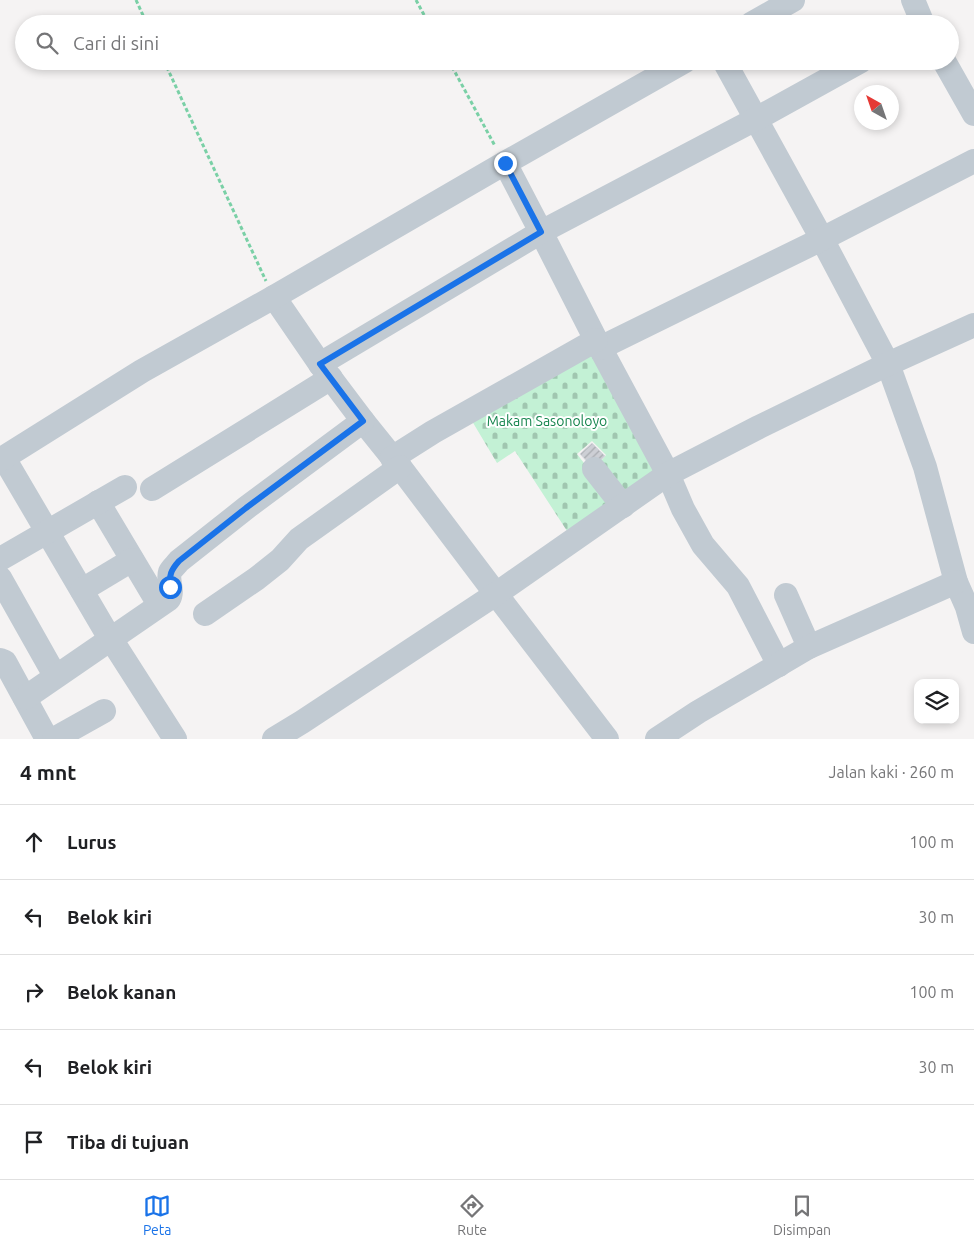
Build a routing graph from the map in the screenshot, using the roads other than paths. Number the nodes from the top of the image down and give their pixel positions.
1 (793, 0) edge
2 (913, 0) edge
3 (767, 15) edge
4 (919, 15) edge
5 (669, 70) edge
6 (729, 70) edge
7 (845, 70) edge
8 (949, 70) edge
9 (974, 114) edge
10 (756, 119) junction
11 (974, 161) edge
12 (505, 163) junction
13 (541, 232) junction
14 (822, 239) junction
15 (274, 298) junction
16 (974, 325) edge
17 (598, 344) junction
18 (888, 364) junction
19 (325, 371) junction
20 (363, 421) junction
21 (2, 459) edge
22 (396, 463) junction
23 (594, 469) dead end
24 (668, 474) junction
25 (124, 487) dead end
26 (152, 489) dead end
27 (98, 502) junction
28 (623, 506) junction
29 (48, 531) junction
30 (0, 559) edge
31 (132, 560) junction
32 (0, 578) edge
33 (956, 582) junction
34 (82, 590) junction
35 (496, 594) junction
36 (786, 595) dead end
37 (154, 596) dead end
38 (970, 605) edge
39 (205, 614) dead end
40 (974, 632) edge
41 (110, 638) junction
42 (809, 647) junction
43 (0, 660) edge
44 (779, 665) junction
45 (53, 672) dead end
46 (25, 698) junction
47 (104, 711) dead end
48 (306, 731) edge
49 (47, 739) edge
50 (54, 739) edge
51 (175, 739) edge
52 (274, 739) edge
53 (608, 739) edge
54 (657, 739) edge

1 - 3 street
2 - 4 street
5 - 12 street
6 - 10 street
7 - 10 street
8 - 9 street
10 - 13 street
10 - 14 street
11 - 14 street
12 - 13 street
12 - 15 street
13 - 17 street
13 - 19 street
14 - 17 street
14 - 18 street
15 - 19 street
15 - 21 street
16 - 18 street
17 - 22 street
17 - 24 street
18 - 24 street
18 - 33 street
19 - 20 street
19 - 26 street
20 - 22 street
20 - 41 street
21 - 29 street
22 - 35 street
22 - 39 street
23 - 28 street
24 - 28 street
24 - 44 street
25 - 27 street
27 - 29 street
27 - 31 street
28 - 35 street
29 - 30 street
29 - 34 street
31 - 34 street
31 - 37 street
32 - 45 street
33 - 38 street
33 - 42 street
34 - 41 street
35 - 48 street
35 - 53 street
36 - 42 street
38 - 40 street
41 - 46 street
41 - 51 street
42 - 44 street
43 - 46 street
44 - 54 street
46 - 49 street
47 - 50 street
48 - 52 street

